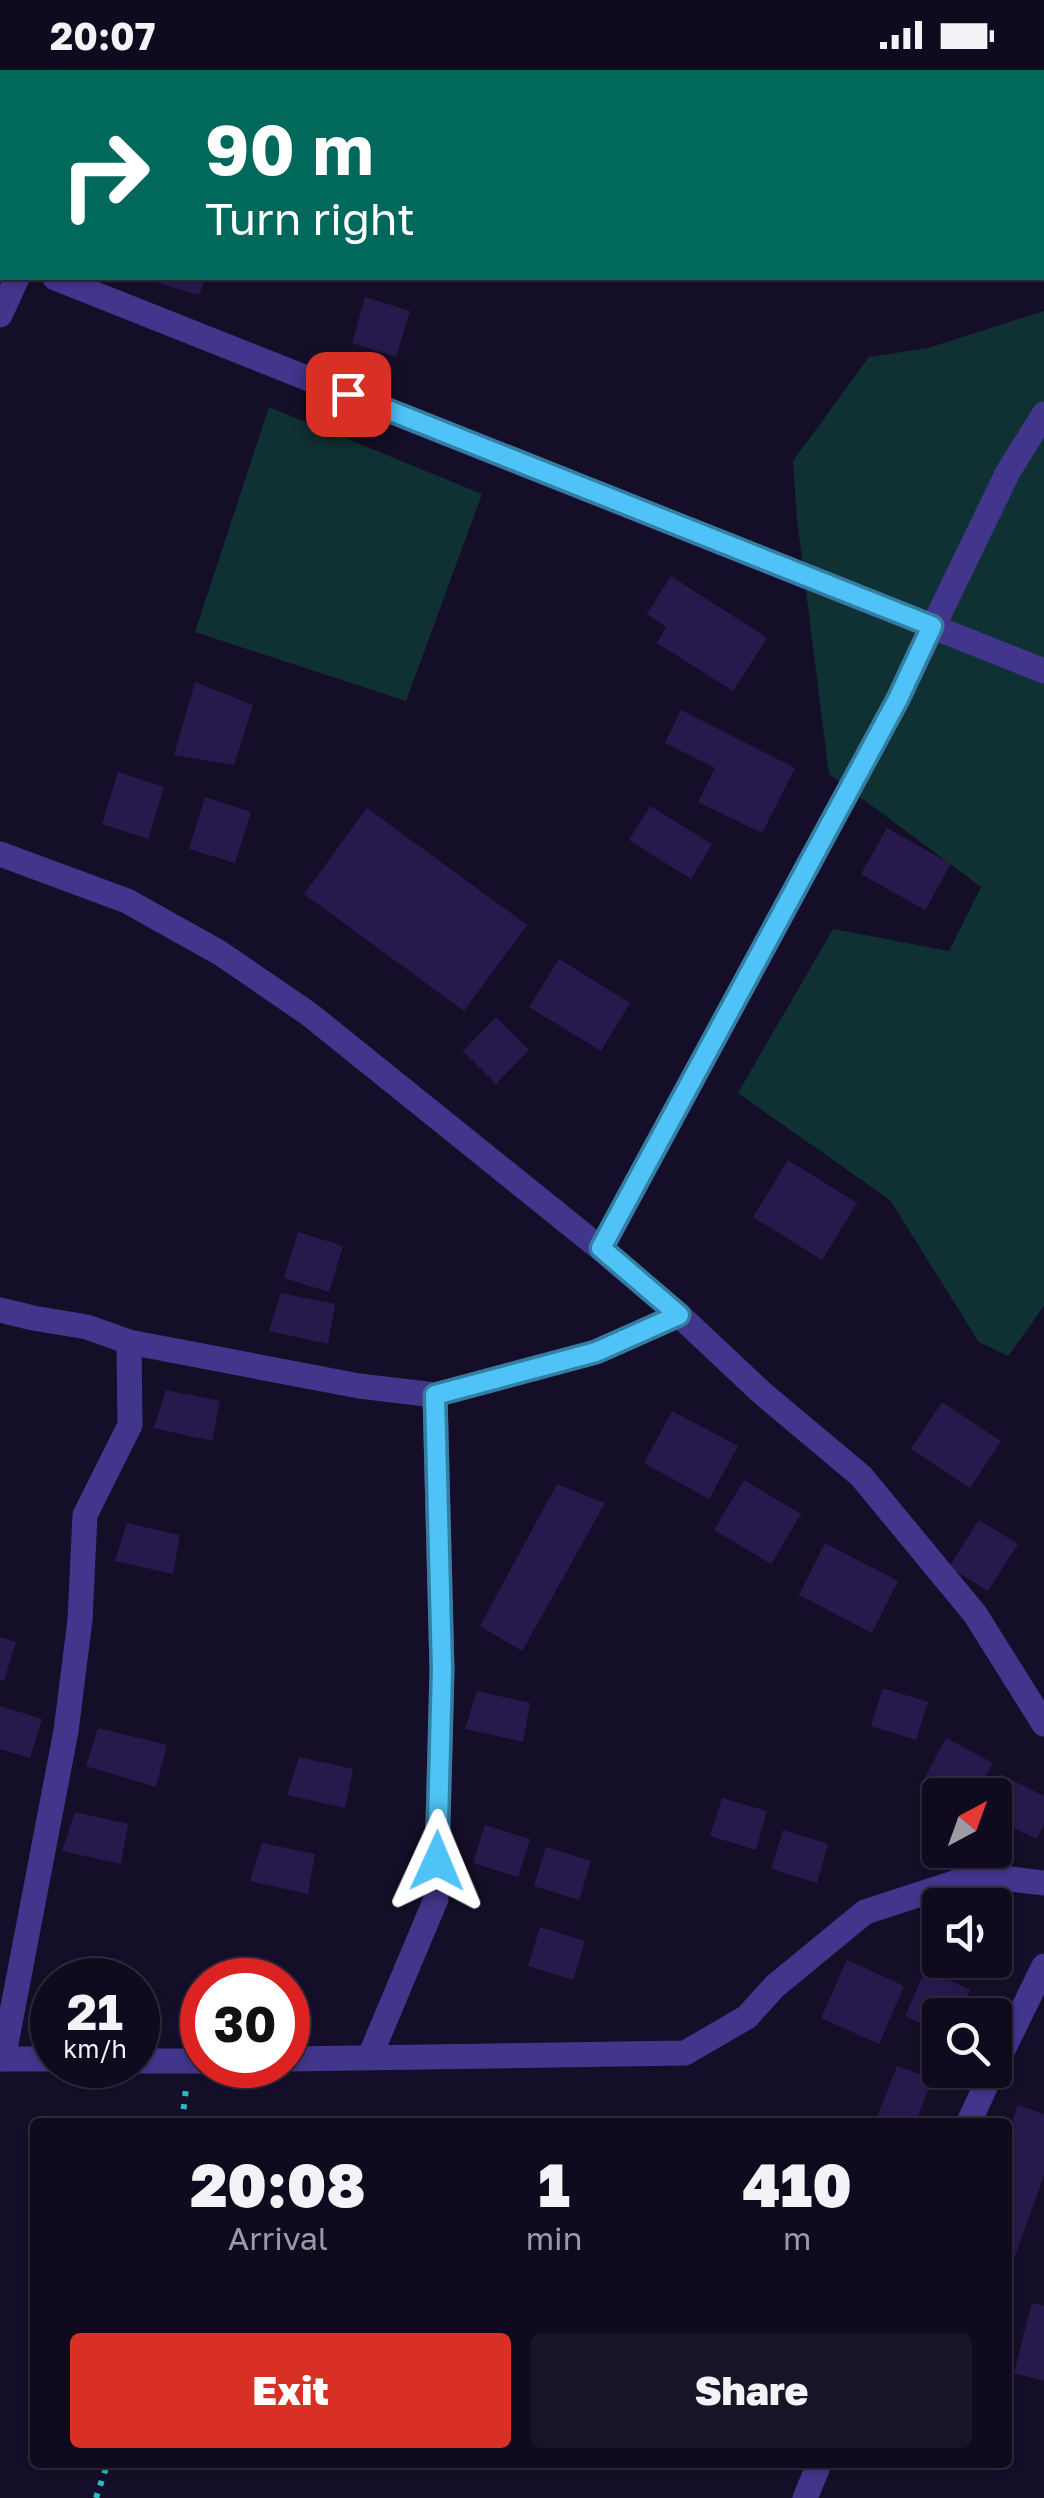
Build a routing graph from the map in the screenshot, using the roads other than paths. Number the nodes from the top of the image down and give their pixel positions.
1 (15, 280) edge
2 (61, 280) edge
3 (0, 315) edge
4 (1044, 414) edge
5 (932, 626) junction
6 (1044, 671) edge
7 (0, 854) edge
8 (601, 1248) junction
9 (0, 1310) edge
10 (679, 1315) junction
11 (130, 1342) junction
12 (435, 1395) junction
13 (1044, 1724) edge
14 (1044, 1883) edge
15 (1044, 1966) edge
16 (1012, 2031) edge
17 (370, 2056) junction
18 (310, 2057) edge
19 (1, 2058) edge
20 (30, 2059) edge
21 (985, 2088) edge
22 (971, 2118) edge
23 (818, 2468) edge
24 (805, 2498) edge

1 - 3 street
2 - 5 street
4 - 5 street
5 - 6 street
5 - 8 street
7 - 8 street
8 - 10 street
9 - 11 street
10 - 12 street
10 - 13 street
11 - 12 street
11 - 19 street
12 - 17 street
14 - 17 street
15 - 16 street
17 - 18 street
19 - 20 street
21 - 22 street
23 - 24 street

